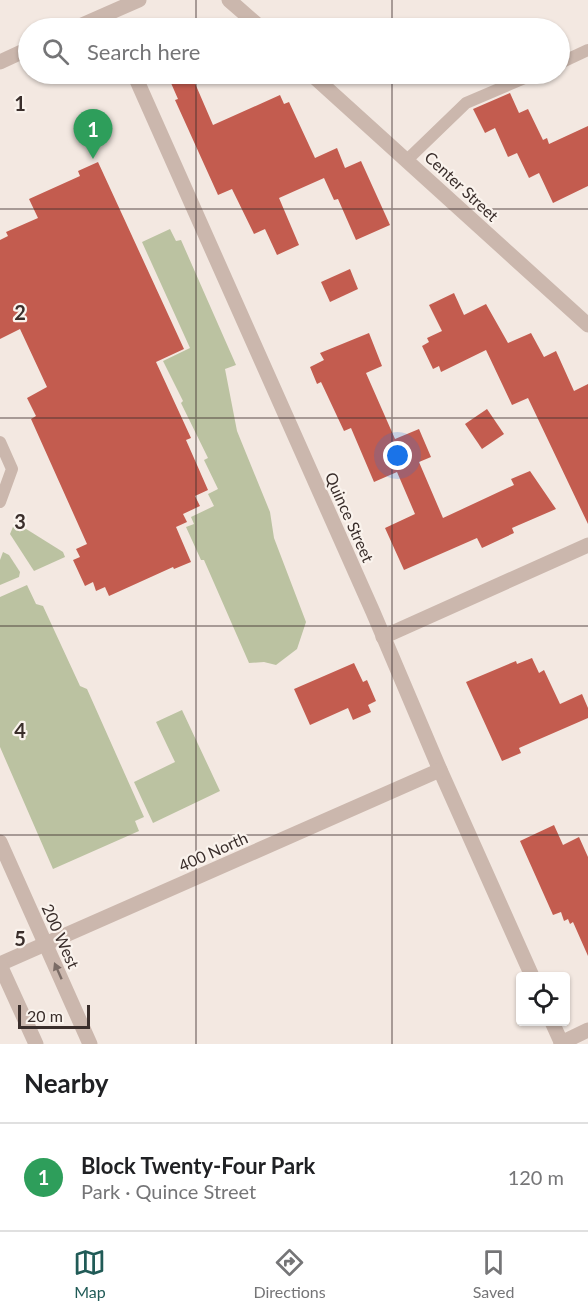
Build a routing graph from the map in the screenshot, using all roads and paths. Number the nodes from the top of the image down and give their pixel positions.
1 (139, 0) edge
2 (229, 0) edge
3 (107, 14) junction
4 (98, 18) edge
5 (109, 18) edge
6 (250, 18) edge
7 (588, 50) edge
8 (18, 54) edge
9 (570, 58) edge
10 (0, 62) edge
11 (138, 84) edge
12 (322, 84) edge
13 (511, 84) edge
14 (407, 160) junction
15 (588, 325) edge
16 (0, 442) edge
17 (0, 502) edge
18 (588, 545) edge
19 (383, 638) junction
20 (440, 770) junction
21 (0, 842) edge
22 (46, 945) junction
23 (0, 965) edge
24 (530, 972) edge
25 (554, 1026) edge
26 (588, 1030) edge
27 (561, 1043) edge
28 (36, 1044) edge
29 (90, 1044) edge

1 - 3 street
2 - 6 street
3 - 4 street
3 - 5 street
7 - 9 lane
8 - 10 street
11 - 19 street, Quince Street
12 - 14 street, Center Street
13 - 14 lane
14 - 15 street, Center Street
16 - 17 lane
18 - 19 street
19 - 20 street, Quince Street
20 - 22 street, 400 North
20 - 24 street, Quince Street
21 - 22 street, 200 West
22 - 23 street, 400 North
29 -> 22 street, 200 West
23 - 28 street
25 - 27 street
26 - 27 street

